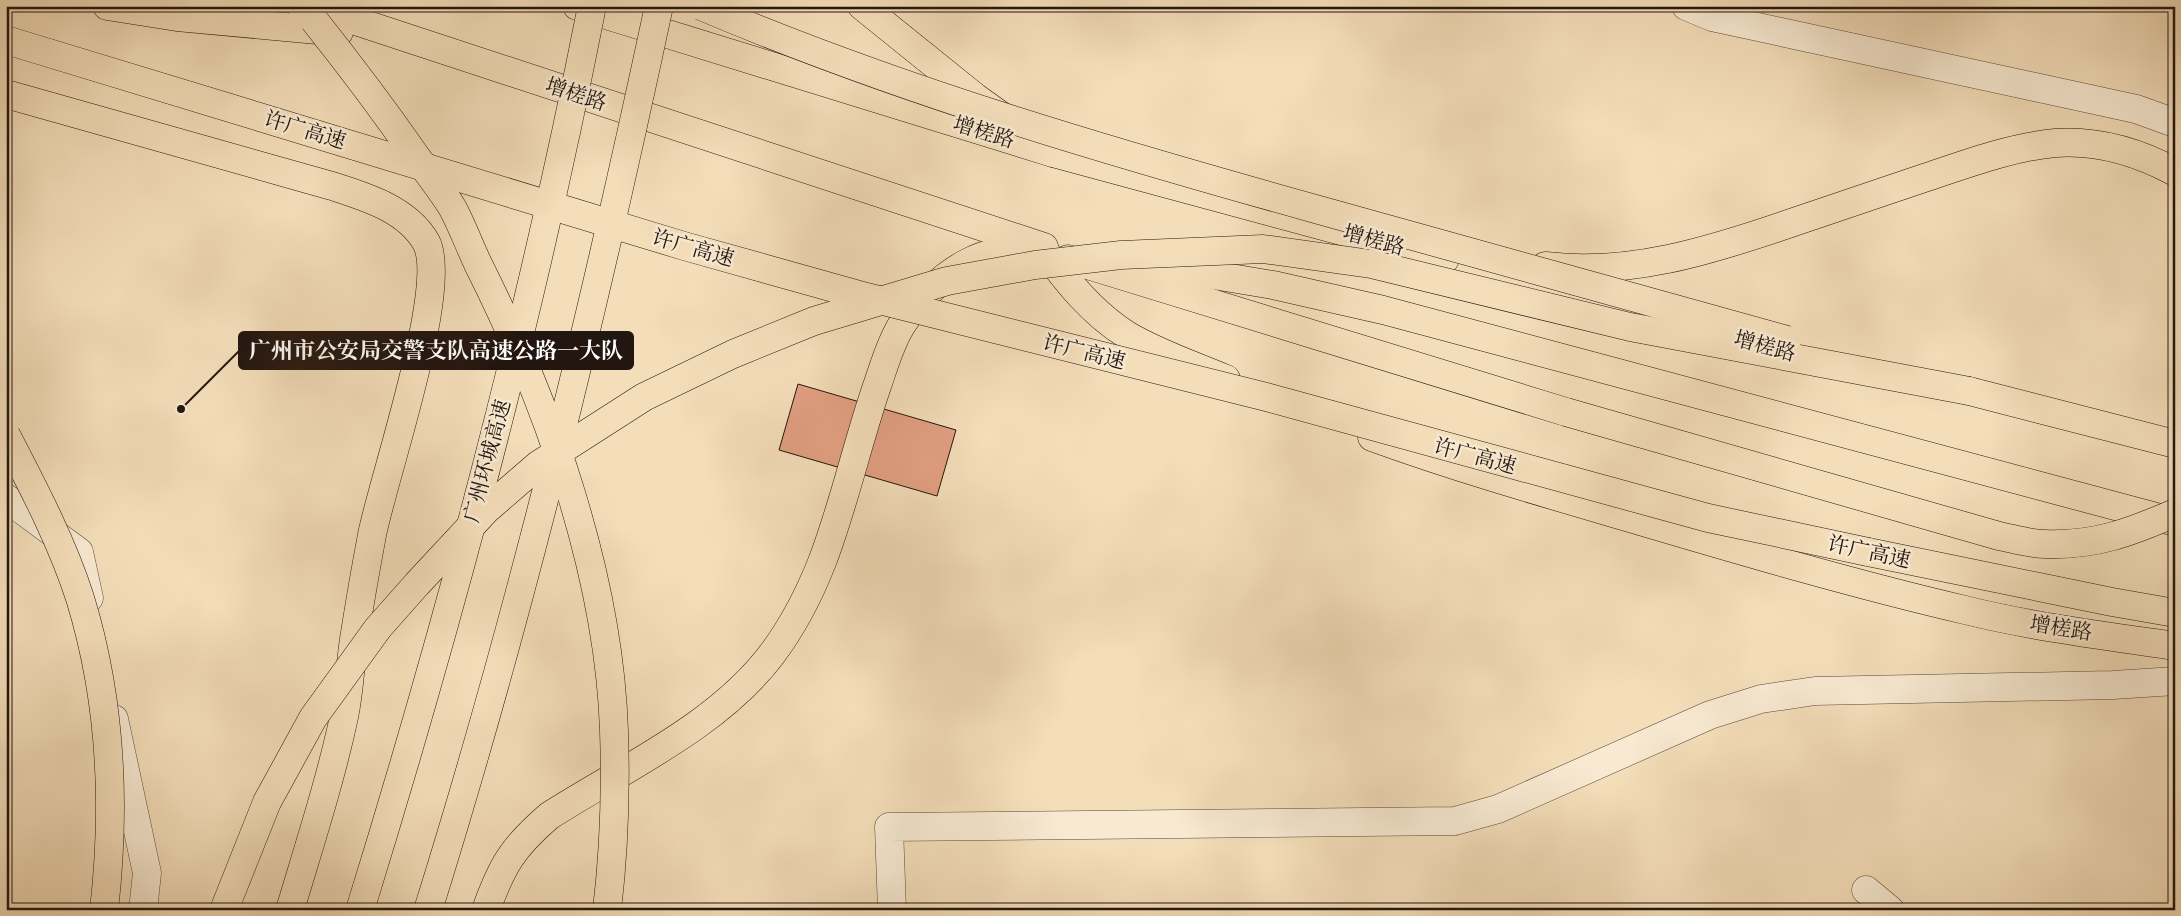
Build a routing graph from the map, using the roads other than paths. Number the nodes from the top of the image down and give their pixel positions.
1 (107, 6) edge
2 (301, 6) edge
3 (310, 6) edge
4 (578, 6) edge
5 (592, 6) edge
6 (659, 6) edge
7 (701, 6) edge
8 (862, 6) edge
9 (1686, 6) edge
10 (403, 37) junction
11 (6, 40) edge
12 (6, 94) edge
13 (2175, 123) edge
14 (1053, 153) junction
15 (2175, 172) edge
16 (1042, 247) junction
17 (1423, 253) junction
18 (1969, 391) junction
19 (6, 436) edge
20 (2175, 444) edge
21 (2175, 457) edge
22 (6, 498) edge
23 (2175, 513) edge
24 (2175, 522) edge
25 (2175, 612) edge
26 (2175, 646) edge
27 (2175, 681) edge
28 (1866, 890) dead end
29 (104, 910) edge
30 (143, 910) edge
31 (224, 910) edge
32 (290, 910) edge
33 (360, 910) edge
34 (428, 910) edge
35 (486, 910) edge
36 (607, 910) edge
37 (892, 910) edge
38 (1890, 910) edge

1 - 10 main road
2 - 36 main road, bridge
3 - 10 main road, 增槎路
4 - 14 main road, 增槎路
5 - 33 main road, 广州环城高速, bridge
6 - 34 main road, bridge
7 - 18 main road, bridge
8 - 14 main road
9 - 13 street
10 - 16 main road, 增槎路
11 - 25 main road, 许广高速, bridge
12 - 32 main road
14 - 17 main road, 增槎路
15 - 17 main road
16 - 23 main road, bridge
16 - 24 main road, 增槎路
16 - 26 main road, 增槎路
16 - 35 main road
17 - 21 main road, 增槎路
18 - 20 main road
18 - 31 main road, bridge
19 - 29 main road, bridge
22 - 30 street
27 - 37 street
28 - 38 street

